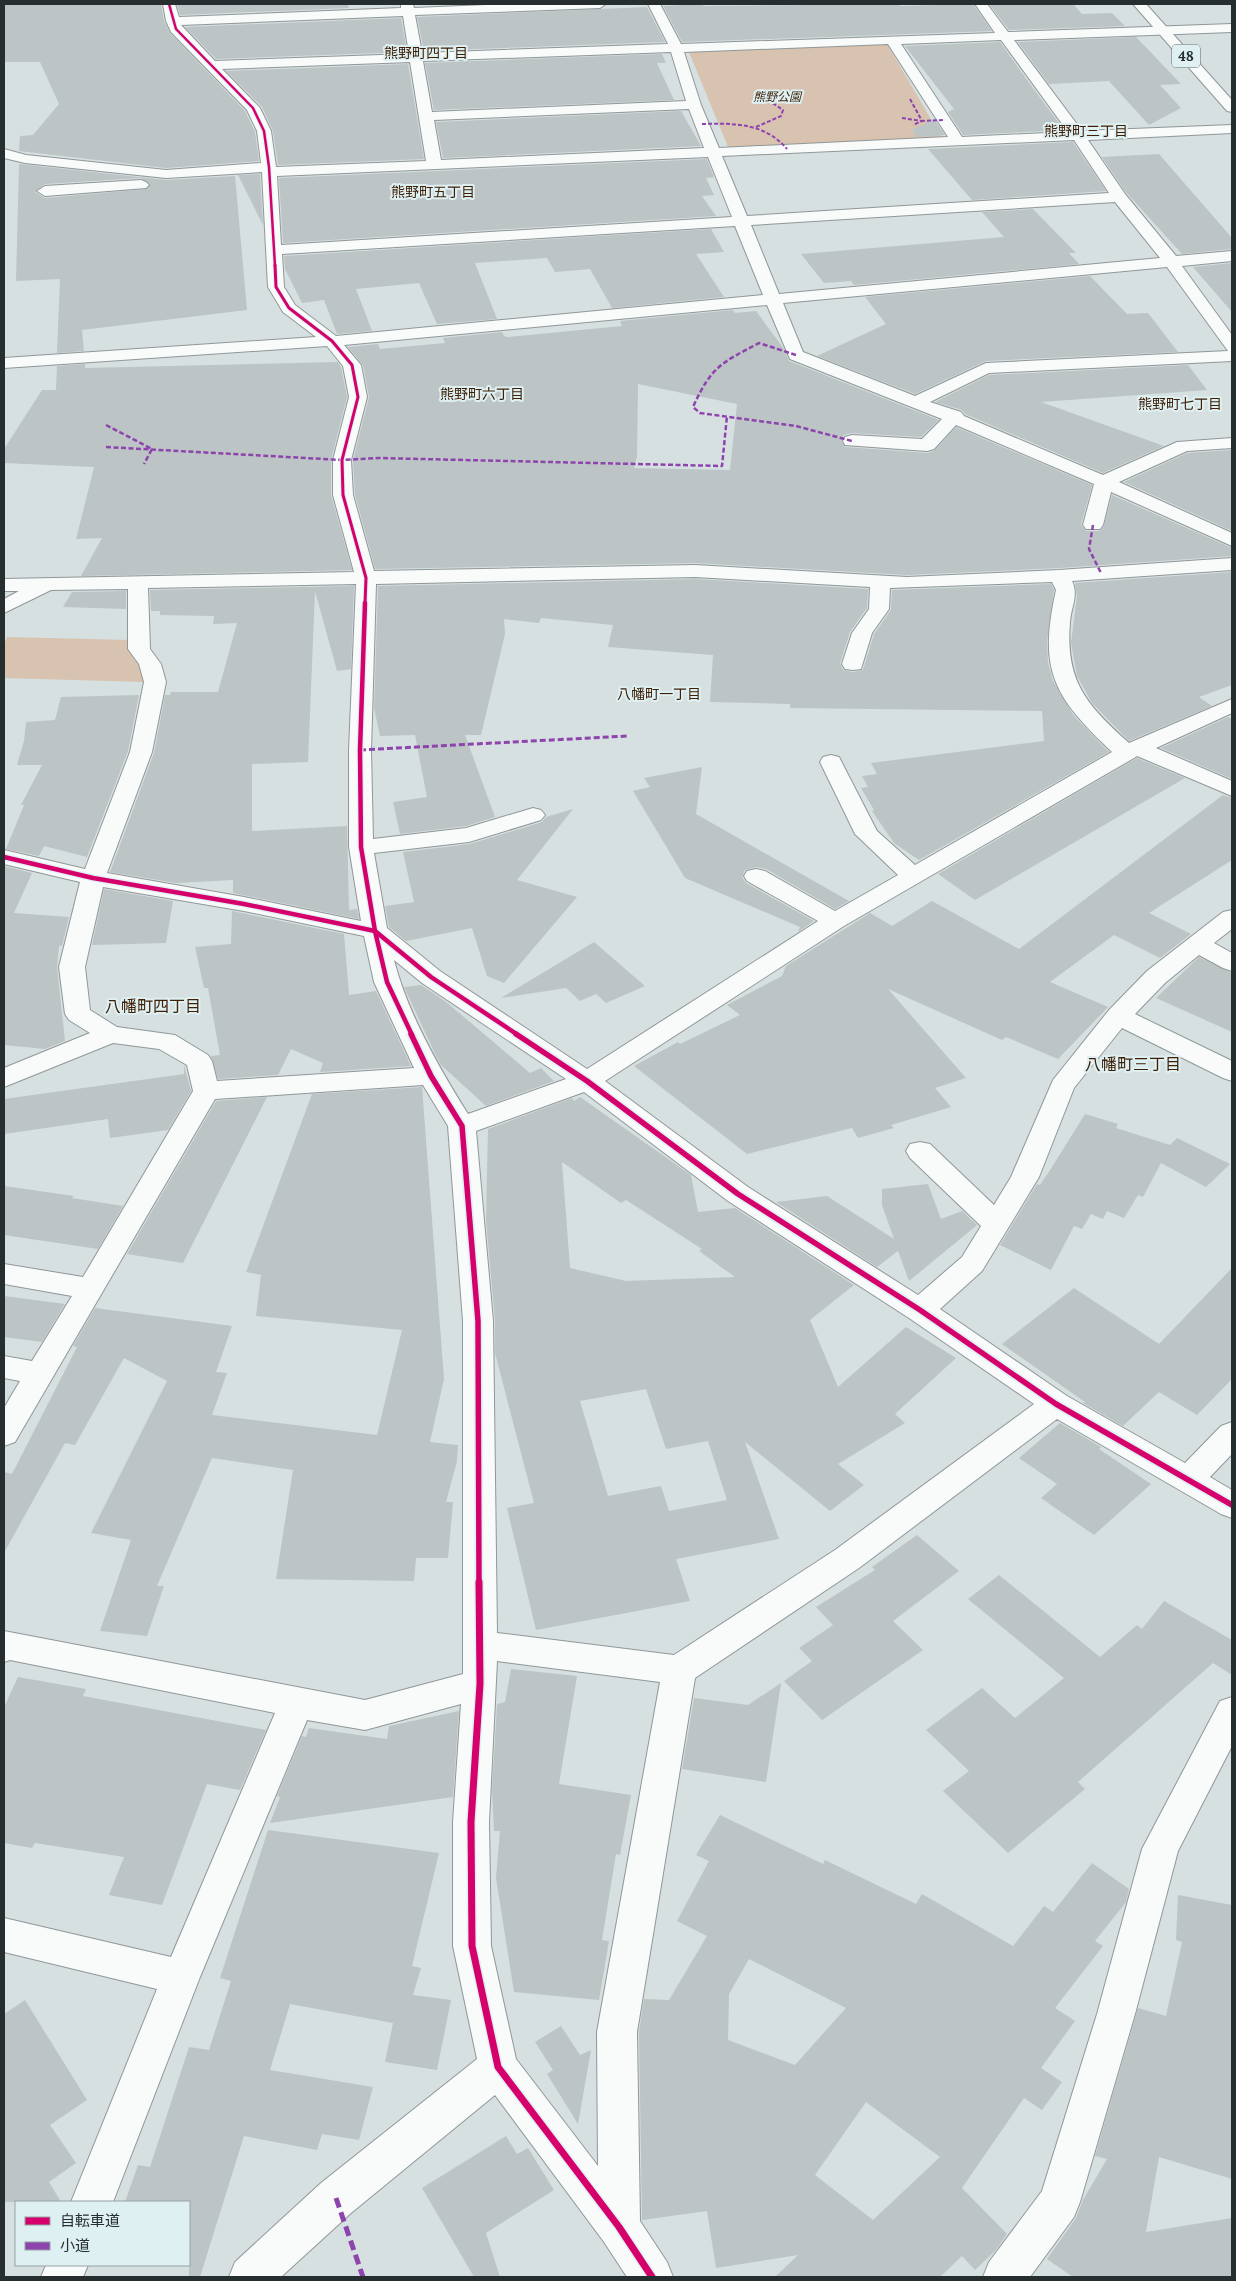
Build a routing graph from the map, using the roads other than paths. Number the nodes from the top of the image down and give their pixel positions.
1 (600, 4) edge
2 (654, 4) edge
3 (981, 4) edge
4 (1139, 4) edge
5 (407, 7) edge
6 (288, 10) edge
7 (170, 12) edge
8 (1232, 28) edge
9 (1163, 30) junction
10 (1004, 36) junction
11 (892, 40) junction
12 (676, 48) junction
13 (417, 58) junction
14 (209, 65) junction
15 (694, 104) junction
16 (1232, 108) edge
17 (427, 116) junction
18 (1232, 129) edge
19 (1078, 136) junction
20 (958, 141) junction
21 (714, 152) junction
22 (4, 153) edge
23 (434, 164) junction
24 (269, 172) junction
25 (45, 191) dead end
26 (1119, 197) junction
27 (740, 221) junction
28 (274, 250) junction
29 (1232, 256) edge
30 (1170, 261) junction
31 (773, 300) junction
32 (332, 342) junction
33 (1232, 347) edge
34 (1232, 356) edge
35 (4, 363) edge
36 (918, 401) junction
37 (955, 416) junction
38 (852, 441) dead end
39 (1232, 443) edge
40 (1104, 481) junction
41 (1093, 525) dead end
42 (1232, 540) edge
43 (1232, 564) edge
44 (1058, 576) junction
45 (366, 578) junction
46 (138, 582) junction
47 (880, 582) junction
48 (47, 584) junction
49 (4, 585) edge
50 (4, 607) edge
51 (853, 664) dead end
52 (1232, 705) edge
53 (1132, 751) junction
54 (831, 762) dead end
55 (1232, 789) edge
56 (533, 815) dead end
57 (361, 847) junction
58 (4, 856) edge
59 (756, 876) dead end
60 (914, 877) junction
61 (93, 878) junction
62 (1232, 917) edge
63 (835, 921) junction
64 (375, 931) junction
65 (1199, 945) junction
66 (1232, 963) edge
67 (1118, 1016) junction
68 (110, 1034) junction
69 (1232, 1072) edge
70 (431, 1076) junction
71 (4, 1078) edge
72 (587, 1081) junction
73 (206, 1091) junction
74 (462, 1126) junction
75 (920, 1151) dead end
76 (996, 1224) junction
77 (4, 1274) edge
78 (92, 1289) junction
79 (920, 1310) junction
80 (4, 1367) edge
81 (39, 1374) junction
82 (1056, 1404) junction
83 (4, 1434) edge
84 (1232, 1434) edge
85 (1188, 1480) junction
86 (1232, 1505) edge
87 (480, 1645) junction
88 (4, 1646) edge
89 (679, 1670) junction
90 (480, 1684) junction
91 (297, 1703) junction
92 (1232, 1712) edge
93 (4, 1935) edge
94 (180, 1977) junction
95 (498, 2067) junction
96 (92, 2201) edge
97 (620, 2227) junction
98 (250, 2277) edge
99 (652, 2277) edge
100 (1004, 2277) edge

1 - 5 street
2 - 12 street
3 - 10 street
4 - 9 street, 48
5 - 6 street
5 - 13 street
6 - 7 street
7 - 14 street
8 - 9 street
9 - 10 street
9 - 16 street, 48
10 - 11 street
10 - 19 street
11 - 12 street
11 - 20 street
12 - 13 street
12 - 15 street
13 - 14 street
13 - 17 street
14 - 24 street
15 - 17 street
15 - 21 street
17 - 23 street
18 - 19 street
19 - 20 street
19 - 26 street
20 - 21 street
21 - 23 street
21 - 27 street
22 - 24 street
23 - 24 street
24 - 25 street
24 - 28 street
26 - 27 street
26 - 30 street
27 - 28 street
27 - 31 street
28 - 32 street
29 - 30 street
30 - 31 street
30 - 33 street
31 - 32 street
31 - 36 street
32 - 35 street
32 - 45 street
34 - 36 street
36 - 37 street
37 - 38 street
37 - 40 street
39 - 40 street
40 - 41 street
40 - 42 street
43 - 44 street
44 - 47 street
44 - 53 street
45 - 46 street
45 - 47 street
45 - 57 street
46 - 48 street
46 - 61 street
47 - 51 street
48 - 49 street
48 - 50 street
52 - 53 street
53 - 55 street
53 - 60 street
54 - 60 street
56 - 57 street
57 - 64 street
58 - 61 street
59 - 63 street
60 - 63 street
61 - 64 street
61 - 68 street
62 - 65 street
63 - 72 street
64 - 70 street
64 - 72 street
65 - 66 street
65 - 67 street
67 - 69 street
67 - 76 street
68 - 71 street
68 - 73 street
70 - 73 street
70 - 74 street
72 - 74 street
72 - 79 street
73 - 78 street
74 - 87 street
75 - 76 street
76 - 79 street
77 - 78 street
78 - 81 street
79 - 82 street
80 - 81 street
81 - 83 street
82 - 85 street
82 - 89 street
84 - 85 street
85 - 86 street
87 - 89 street
87 - 90 street
88 - 91 street
89 - 97 street
90 - 91 street
90 - 95 street
91 - 94 street
92 - 100 street
93 - 94 street
94 - 96 street
95 - 97 street
95 - 98 street
97 - 99 street

